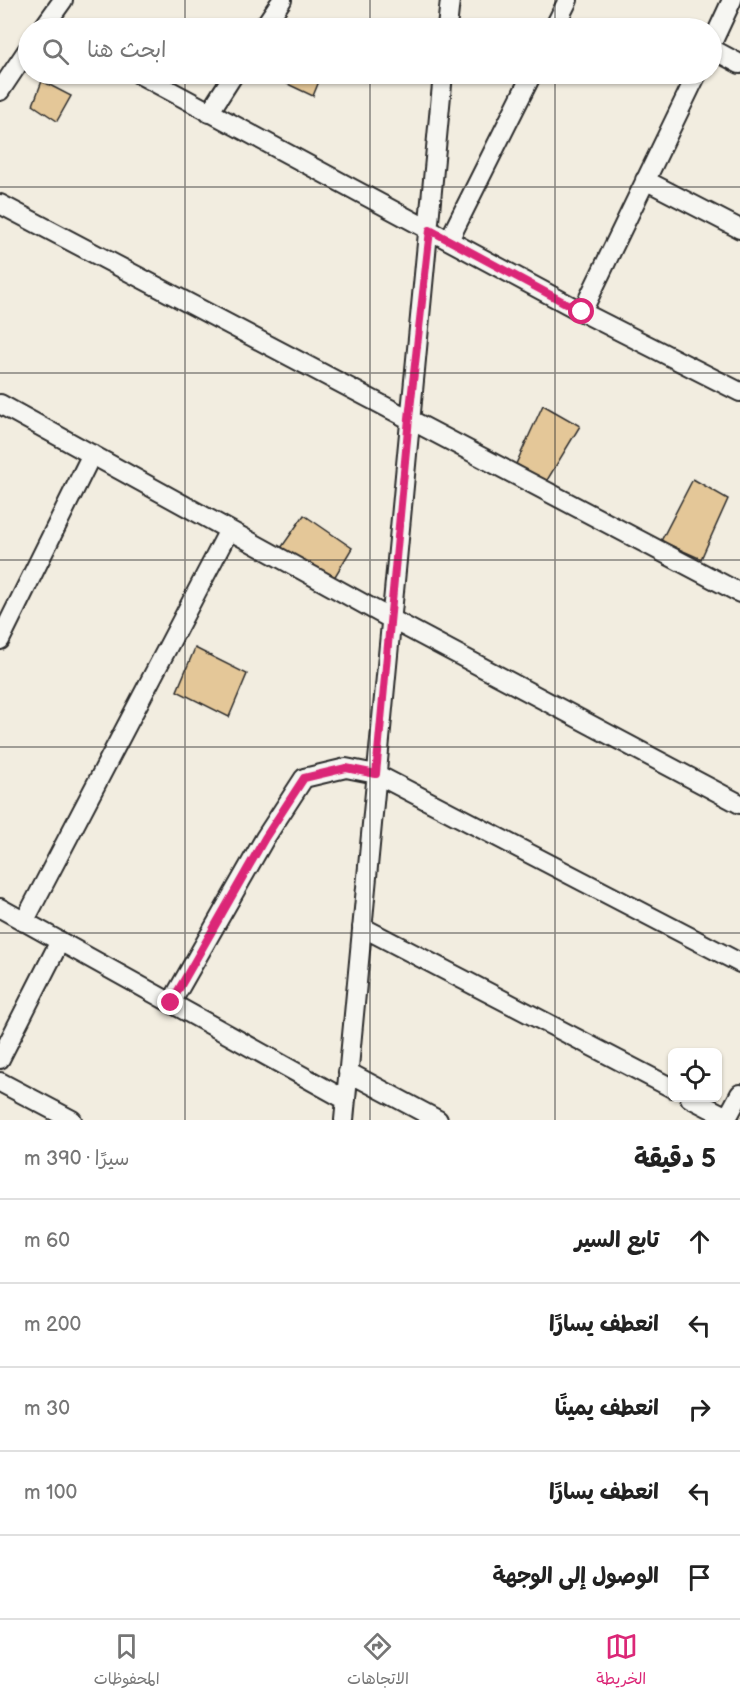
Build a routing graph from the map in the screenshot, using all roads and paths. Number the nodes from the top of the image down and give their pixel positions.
1 (63, 0) edge
2 (282, 0) edge
3 (450, 0) edge
4 (568, 0) edge
5 (732, 0) edge
6 (54, 18) edge
7 (270, 18) edge
8 (448, 18) edge
9 (559, 18) edge
10 (722, 20) edge
11 (722, 55) edge
12 (18, 64) edge
13 (740, 64) edge
14 (157, 84) edge
15 (228, 84) edge
16 (442, 84) edge
17 (527, 84) edge
18 (692, 84) edge
19 (0, 91) edge
20 (209, 113) junction
21 (645, 180) junction
22 (0, 204) edge
23 (740, 229) edge
24 (430, 230) junction
25 (448, 240) junction
26 (582, 312) junction
27 (740, 392) edge
28 (0, 404) edge
29 (409, 418) junction
30 (92, 454) junction
31 (229, 530) junction
32 (740, 593) edge
33 (390, 619) junction
34 (0, 640) edge
35 (376, 774) junction
36 (740, 804) edge
37 (0, 908) edge
38 (24, 922) junction
39 (362, 927) junction
40 (60, 942) junction
41 (740, 963) edge
42 (171, 1003) junction
43 (0, 1059) edge
44 (348, 1072) junction
45 (0, 1082) edge
46 (668, 1086) edge
47 (740, 1094) edge
48 (346, 1100) junction
49 (697, 1102) edge
50 (727, 1118) edge
51 (72, 1120) edge
52 (344, 1120) edge
53 (438, 1120) edge

1 - 6 street
2 - 7 street
3 - 8 street
4 - 9 street
5 - 10 street
11 - 13 street
12 - 19 street
14 - 20 street
15 - 20 street
16 - 24 street
17 - 25 street
18 - 21 street
20 - 24 street
21 - 23 street
21 - 26 street
22 - 29 street
24 - 25 street
24 - 29 street
25 - 26 street
26 - 27 street
28 - 30 street
29 - 32 street
29 - 33 street
30 - 31 street
30 - 34 street
31 - 33 street
31 - 38 street
33 - 35 street
33 - 36 street
35 - 39 street
35 - 41 street
35 - 42 street
37 - 38 street
38 - 40 street
39 - 44 street
39 - 46 street
40 - 42 street
40 - 43 street
42 - 48 street
44 - 48 street
44 - 53 street
45 - 51 street
47 - 50 street
48 - 52 street
49 - 50 street

